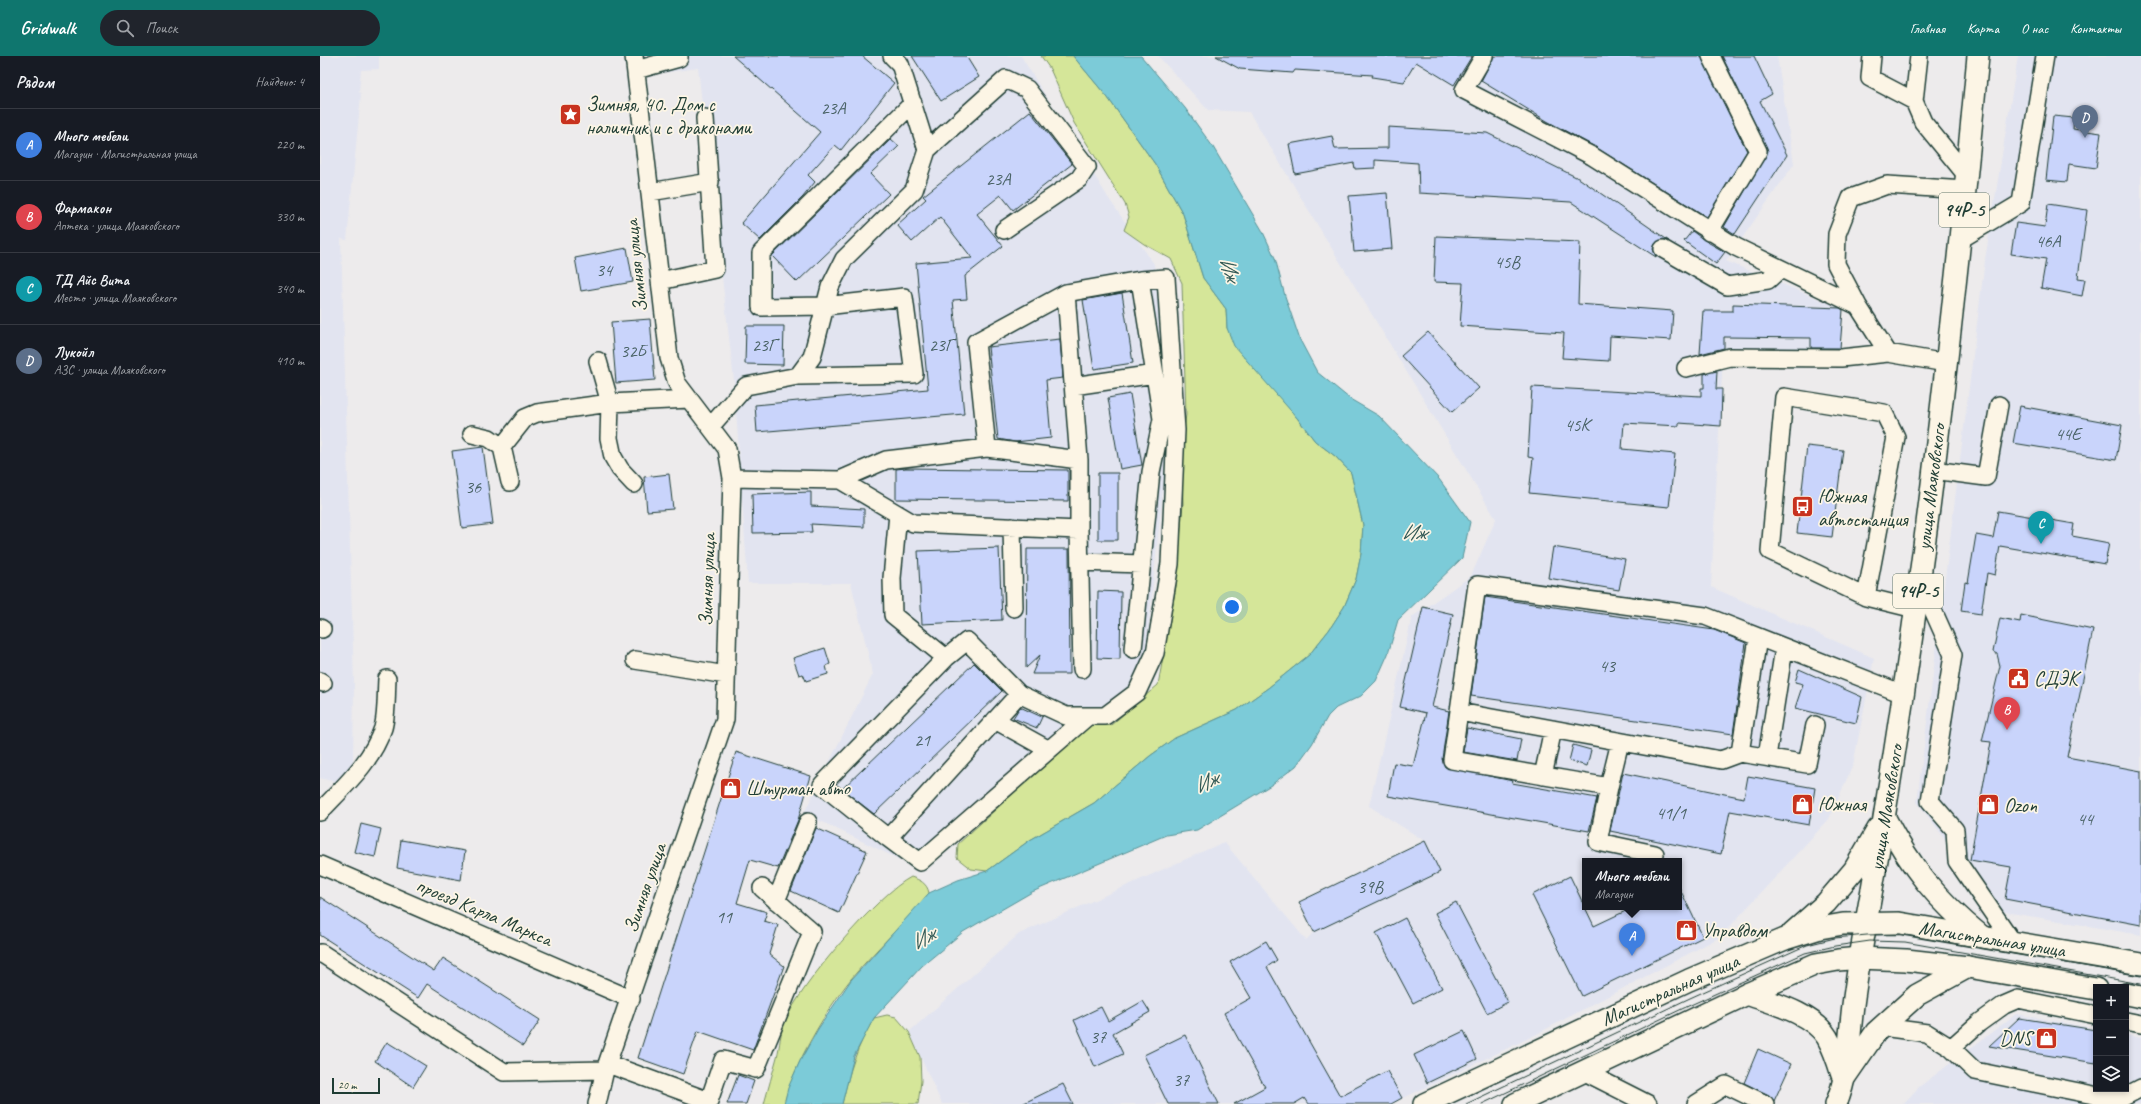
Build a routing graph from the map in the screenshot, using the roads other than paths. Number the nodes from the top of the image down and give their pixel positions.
1 (679, 56) edge
2 (892, 56) edge
3 (1484, 56) edge
4 (1711, 56) edge
5 (1872, 56) edge
6 (1919, 56) edge
7 (1978, 56) edge
8 (2045, 56) edge
9 (635, 63) edge
10 (1914, 101) junction
11 (914, 104) junction
12 (705, 118) dead end
13 (927, 150) junction
14 (710, 182) junction
15 (1966, 183) junction
16 (650, 192) junction
17 (1004, 230) dead end
18 (1709, 232) junction
19 (1961, 239) junction
20 (1663, 249) dead end
21 (1780, 268) junction
22 (1140, 280) junction
23 (660, 281) junction
24 (1066, 293) junction
25 (825, 306) junction
26 (1858, 306) junction
27 (1888, 353) junction
28 (598, 362) dead end
29 (1946, 363) junction
30 (1686, 368) dead end
31 (1155, 374) junction
32 (798, 376) junction
33 (1073, 386) junction
34 (689, 399) junction
35 (610, 403) junction
36 (1999, 405) dead end
37 (711, 426) junction
38 (472, 434) dead end
39 (502, 447) junction
40 (987, 448) junction
41 (1079, 460) junction
42 (1933, 470) junction
43 (732, 478) junction
44 (840, 480) junction
45 (510, 482) dead end
46 (634, 484) dead end
47 (898, 514) junction
48 (1012, 527) junction
49 (1079, 530) junction
50 (1080, 562) junction
51 (1142, 564) junction
52 (1919, 579) junction
53 (1866, 597) junction
54 (1014, 608) dead end
55 (1915, 609) junction
56 (1758, 638) junction
57 (1784, 648) junction
58 (1133, 649) dead end
59 (946, 658) junction
60 (634, 660) dead end
61 (1082, 669) dead end
62 (726, 675) junction
63 (387, 679) dead end
64 (1019, 694) junction
65 (1903, 694) junction
66 (1459, 712) junction
67 (1088, 716) junction
68 (995, 720) junction
69 (1815, 725) dead end
70 (1553, 729) junction
71 (1620, 742) junction
72 (1048, 750) junction
73 (1740, 753) junction
74 (1767, 757) junction
75 (1543, 776) junction
76 (1609, 787) junction
77 (320, 812) edge
78 (1885, 818) junction
79 (808, 822) dead end
80 (888, 838) junction
81 (1655, 854) dead end
82 (320, 865) edge
83 (762, 888) dead end
84 (776, 901) junction
85 (1866, 923) junction
86 (1981, 936) junction
87 (1785, 939) junction
88 (2012, 941) junction
89 (320, 954) edge
90 (1860, 958) junction
91 (2141, 964) edge
92 (1968, 967) junction
93 (2093, 988) edge
94 (1746, 994) junction
95 (2129, 995) edge
96 (2141, 997) edge
97 (631, 999) junction
98 (2093, 1014) edge
99 (2129, 1022) edge
100 (2141, 1024) edge
101 (1882, 1027) junction
102 (1951, 1048) junction
103 (606, 1067) junction
104 (1583, 1071) junction
105 (1843, 1079) junction
106 (2141, 1088) edge
107 (1641, 1103) edge
108 (597, 1104) edge
109 (1424, 1104) edge
110 (1515, 1104) edge
111 (1696, 1104) edge
112 (1765, 1104) edge
113 (1836, 1104) edge

1 - 9 street
2 - 11 street
3 - 18 street
4 - 18 street
5 - 10 street
6 - 10 street
7 - 15 main road, улица Маяковского / 94Р-5
8 - 19 street
9 - 16 street, Зимняя улица
10 - 15 street
11 - 13 street
11 - 25 street
12 - 14 street
13 - 17 street
13 - 25 street
14 - 16 street
14 - 23 street
15 - 19 main road, улица Маяковского / 94Р-5
15 - 26 street
16 - 23 street, Зимняя улица
18 - 21 street
19 - 29 main road, улица Маяковского / 94Р-5
20 - 21 street
21 - 26 street
22 - 24 street
22 - 31 street
22 - 67 street
23 - 34 street, Зимняя улица
24 - 33 street
24 - 40 street
25 - 32 street
25 - 32 street
26 - 27 street
27 - 29 street
27 - 30 street
28 - 35 street
29 - 42 main road, улица Маяковского / 94Р-5
31 - 33 street
31 - 51 street
32 - 37 street
33 - 41 street
34 - 35 street
34 - 37 street, Зимняя улица
35 - 39 street
35 - 46 street
36 - 42 street
37 - 43 street, Зимняя улица
38 - 39 street
39 - 45 street
40 - 41 street
40 - 44 street
41 - 49 street
42 - 52 main road, улица Маяковского / 94Р-5
43 - 44 street
43 - 62 street, Зимняя улица
44 - 47 street
47 - 48 street
47 - 59 street
48 - 49 street
48 - 54 street
49 - 50 street
50 - 51 street
50 - 61 street
51 - 58 street
52 - 55 main road, улица Маяковского / 94Р-5
52 - 88 street
53 - 53 street
53 - 55 street
55 - 65 main road, улица Маяковского / 94Р-5
56 - 57 street
56 - 66 street
56 - 73 street
57 - 65 street
57 - 74 street
59 - 64 street
59 - 80 street
60 - 62 street
62 - 97 street, Зимняя улица
63 - 77 street
64 - 67 street
64 - 68 street
65 - 78 main road, улица Маяковского / 94Р-5
66 - 70 street
66 - 75 street
67 - 72 street
68 - 72 street
68 - 80 street
69 - 74 street
70 - 71 street
70 - 75 street
71 - 73 street
71 - 76 street
72 - 80 street
73 - 74 street
75 - 76 street
76 - 81 street
78 - 85 main road, улица Маяковского / 94Р-5
78 - 86 main road
78 - 87 main road
79 - 84 street
82 - 97 street, проезд Карла Маркса
83 - 84 street
84 - 103 street
85 - 86 main road, Магистральная улица
85 - 87 main road, Магистральная улица
85 - 90 main road, улица Маяковского / 94Р-5
86 - 88 main road, Магистральная улица
87 - 109 main road, Магистральная улица
88 - 91 main road, Магистральная улица
89 - 103 street
90 - 92 main road, Магистральная улица
90 - 94 main road, Магистральная улица
90 - 105 main road, улица Маяковского
92 - 93 main road, Магистральная улица
92 - 101 main road
94 - 104 main road, Магистральная улица
94 - 105 main road
95 - 96 main road
97 - 103 street, Зимняя улица
98 - 102 street
99 - 100 street
101 - 102 street
101 - 105 main road
102 - 106 street
103 - 108 street, Зимняя улица
104 - 107 street
104 - 110 main road, Магистральная улица
105 - 113 main road, улица Маяковского
111 - 112 street

